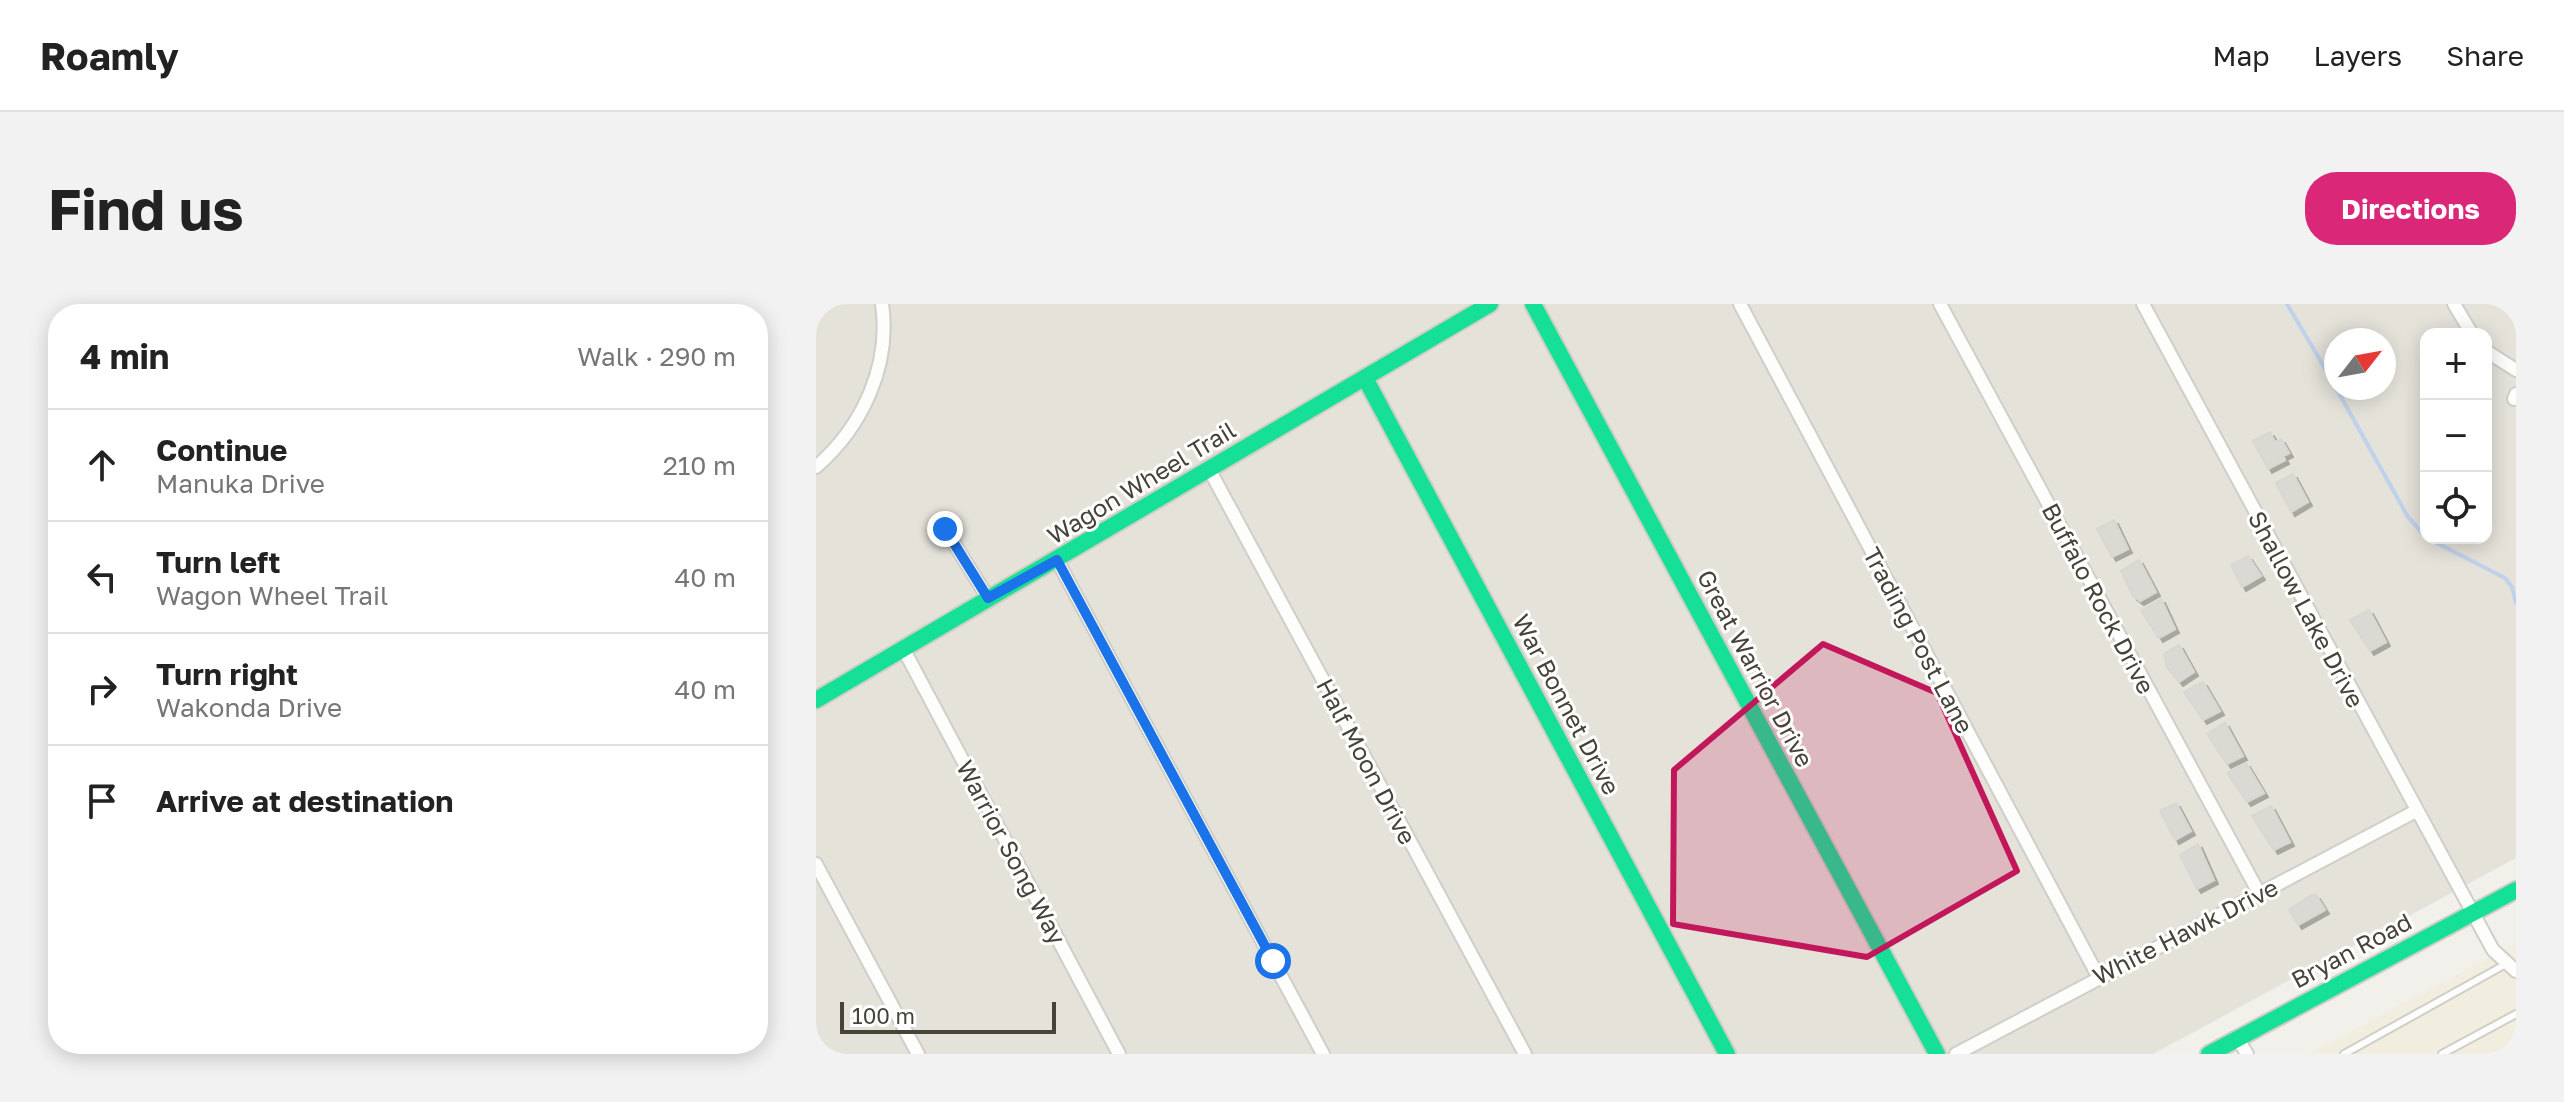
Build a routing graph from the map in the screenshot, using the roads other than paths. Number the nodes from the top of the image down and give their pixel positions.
1 (882, 304) edge
2 (1490, 304) edge
3 (1533, 304) edge
4 (1740, 304) edge
5 (1940, 304) edge
6 (2143, 304) edge
7 (2454, 304) edge
8 (2468, 328) edge
9 (2492, 355) edge
10 (2516, 370) edge
11 (1365, 378) junction
12 (816, 467) edge
13 (1209, 469) junction
14 (945, 529) dead end
15 (1057, 560) junction
16 (988, 598) junction
17 (904, 650) junction
18 (816, 700) edge
19 (2416, 811) junction
20 (816, 864) edge
21 (2516, 890) edge
22 (2259, 893) junction
23 (2473, 912) junction
24 (2513, 969) edge
25 (2098, 976) junction
26 (2516, 1014) edge
27 (2238, 1039) junction
28 (918, 1054) edge
29 (1119, 1054) edge
30 (1323, 1054) edge
31 (1525, 1054) edge
32 (1727, 1054) edge
33 (1937, 1054) edge
34 (1956, 1054) edge
35 (2209, 1054) edge
36 (2247, 1054) edge
37 (2344, 1054) edge
38 (2442, 1054) edge

1 - 12 street
2 - 11 street, Wagon Wheel Trail
3 - 33 street, Great Warrior Drive
4 - 25 street, Trading Post Lane
5 - 22 street, Buffalo Rock Drive
6 - 19 street, Shallow Lake Drive
7 - 8 street
9 - 10 street
11 - 13 street, Wagon Wheel Trail
11 - 32 street, War Bonnet Drive
13 - 15 street, Wagon Wheel Trail
13 - 31 street, Half Moon Drive
14 - 16 street
15 - 16 street, Wagon Wheel Trail
15 - 30 street
16 - 17 street, Wagon Wheel Trail
17 - 18 street, Wagon Wheel Trail
17 - 29 street, Warrior Song Way
19 - 22 street, White Hawk Drive
19 - 23 street, Shallow Lake Drive
20 - 28 street
21 - 23 street, Bryan Road
22 - 25 street, White Hawk Drive
23 - 24 street, Shallow Lake Drive
23 - 27 street, Bryan Road
24 - 37 lane
25 - 34 street, White Hawk Drive
26 - 38 lane
27 - 35 street, Bryan Road
27 - 36 street

